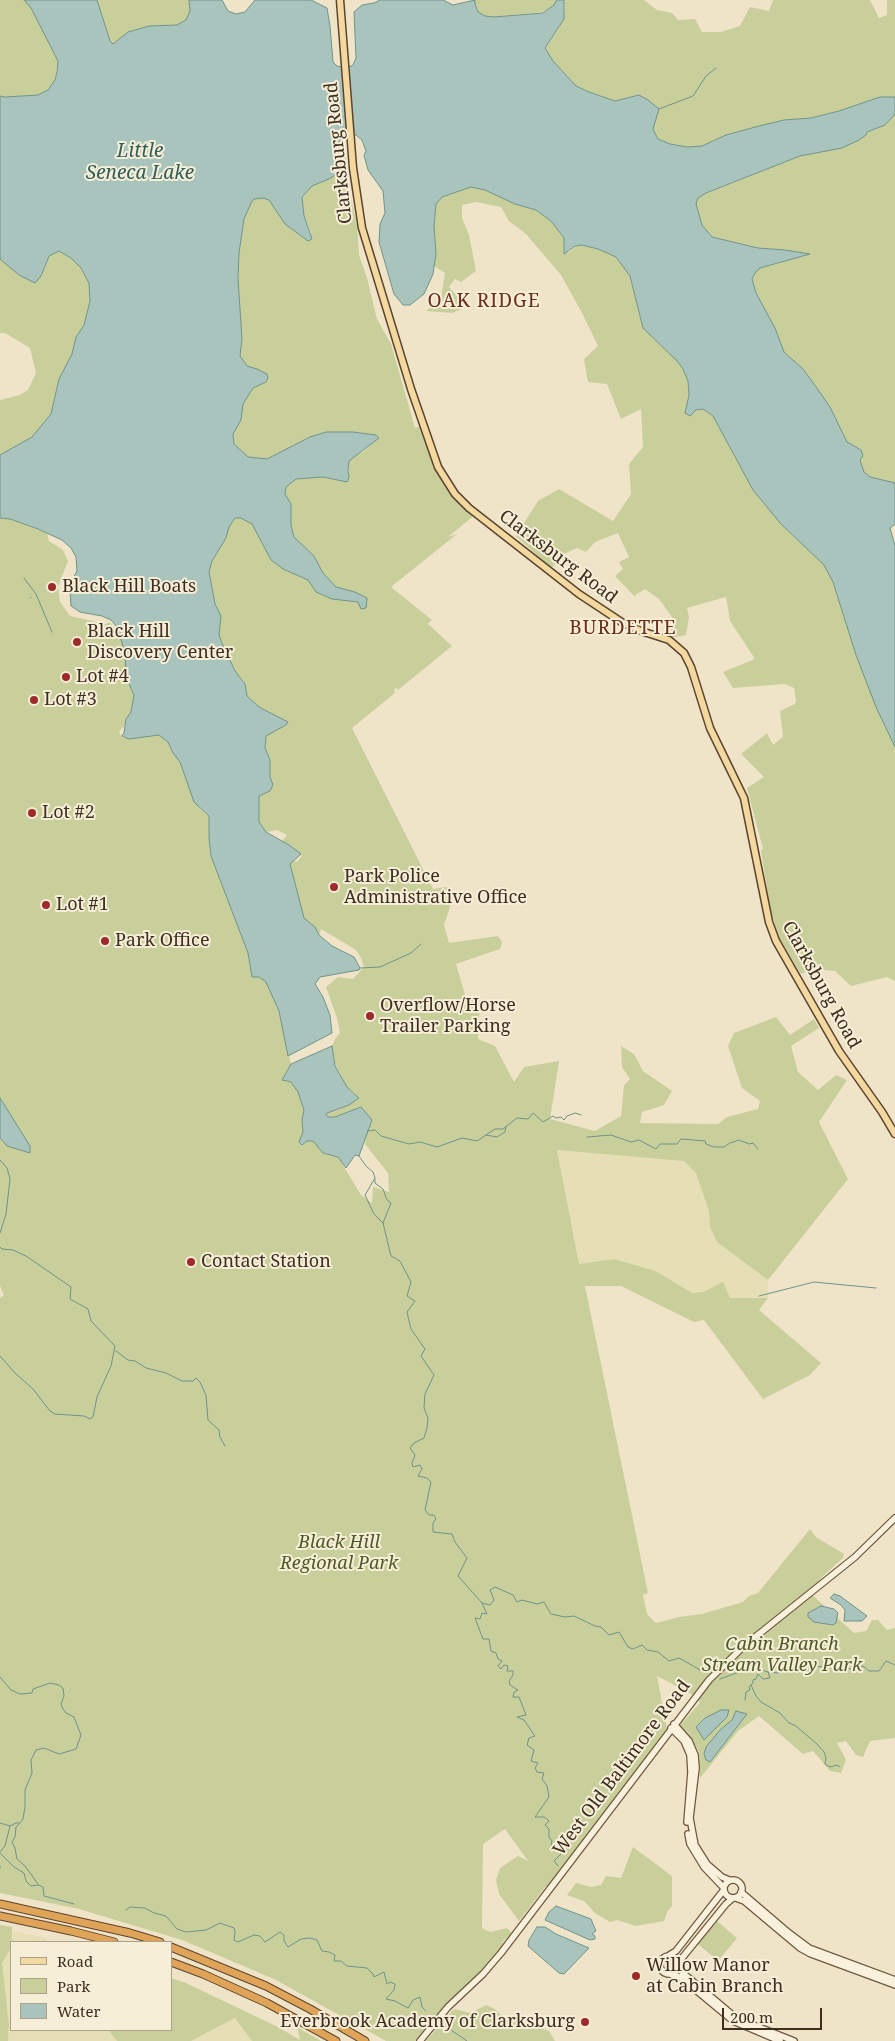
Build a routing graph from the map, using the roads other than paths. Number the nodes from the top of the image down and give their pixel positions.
1 (340, 0) edge
2 (895, 1134) edge
3 (895, 1518) edge
4 (672, 1726) junction
5 (730, 1880) junction
6 (723, 1889) junction
7 (742, 1892) junction
8 (734, 1898) junction
9 (0, 1904) edge
10 (0, 1916) edge
11 (110, 1941) edge
12 (157, 1941) edge
13 (172, 1946) edge
14 (668, 1956) junction
15 (172, 1962) edge
16 (678, 1964) junction
17 (670, 1974) junction
18 (895, 1980) edge
19 (895, 1985) edge
20 (336, 2041) edge
21 (365, 2041) edge
22 (420, 2041) edge
23 (780, 2041) edge
24 (794, 2041) edge

1 - 2 main road, Clarksburg Road
3 - 4 street, West Old Baltimore Road
4 - 5 street
4 - 6 street
4 - 22 street, West Old Baltimore Road
5 - 6 street
5 - 7 street
6 - 8 street
6 - 14 street
7 - 8 street
7 - 18 street
8 - 16 street
8 - 19 street
9 - 12 highway
10 - 11 highway
13 - 21 highway
14 - 16 street
14 - 17 street
15 - 20 highway
16 - 17 street
16 - 24 street
17 - 23 street

